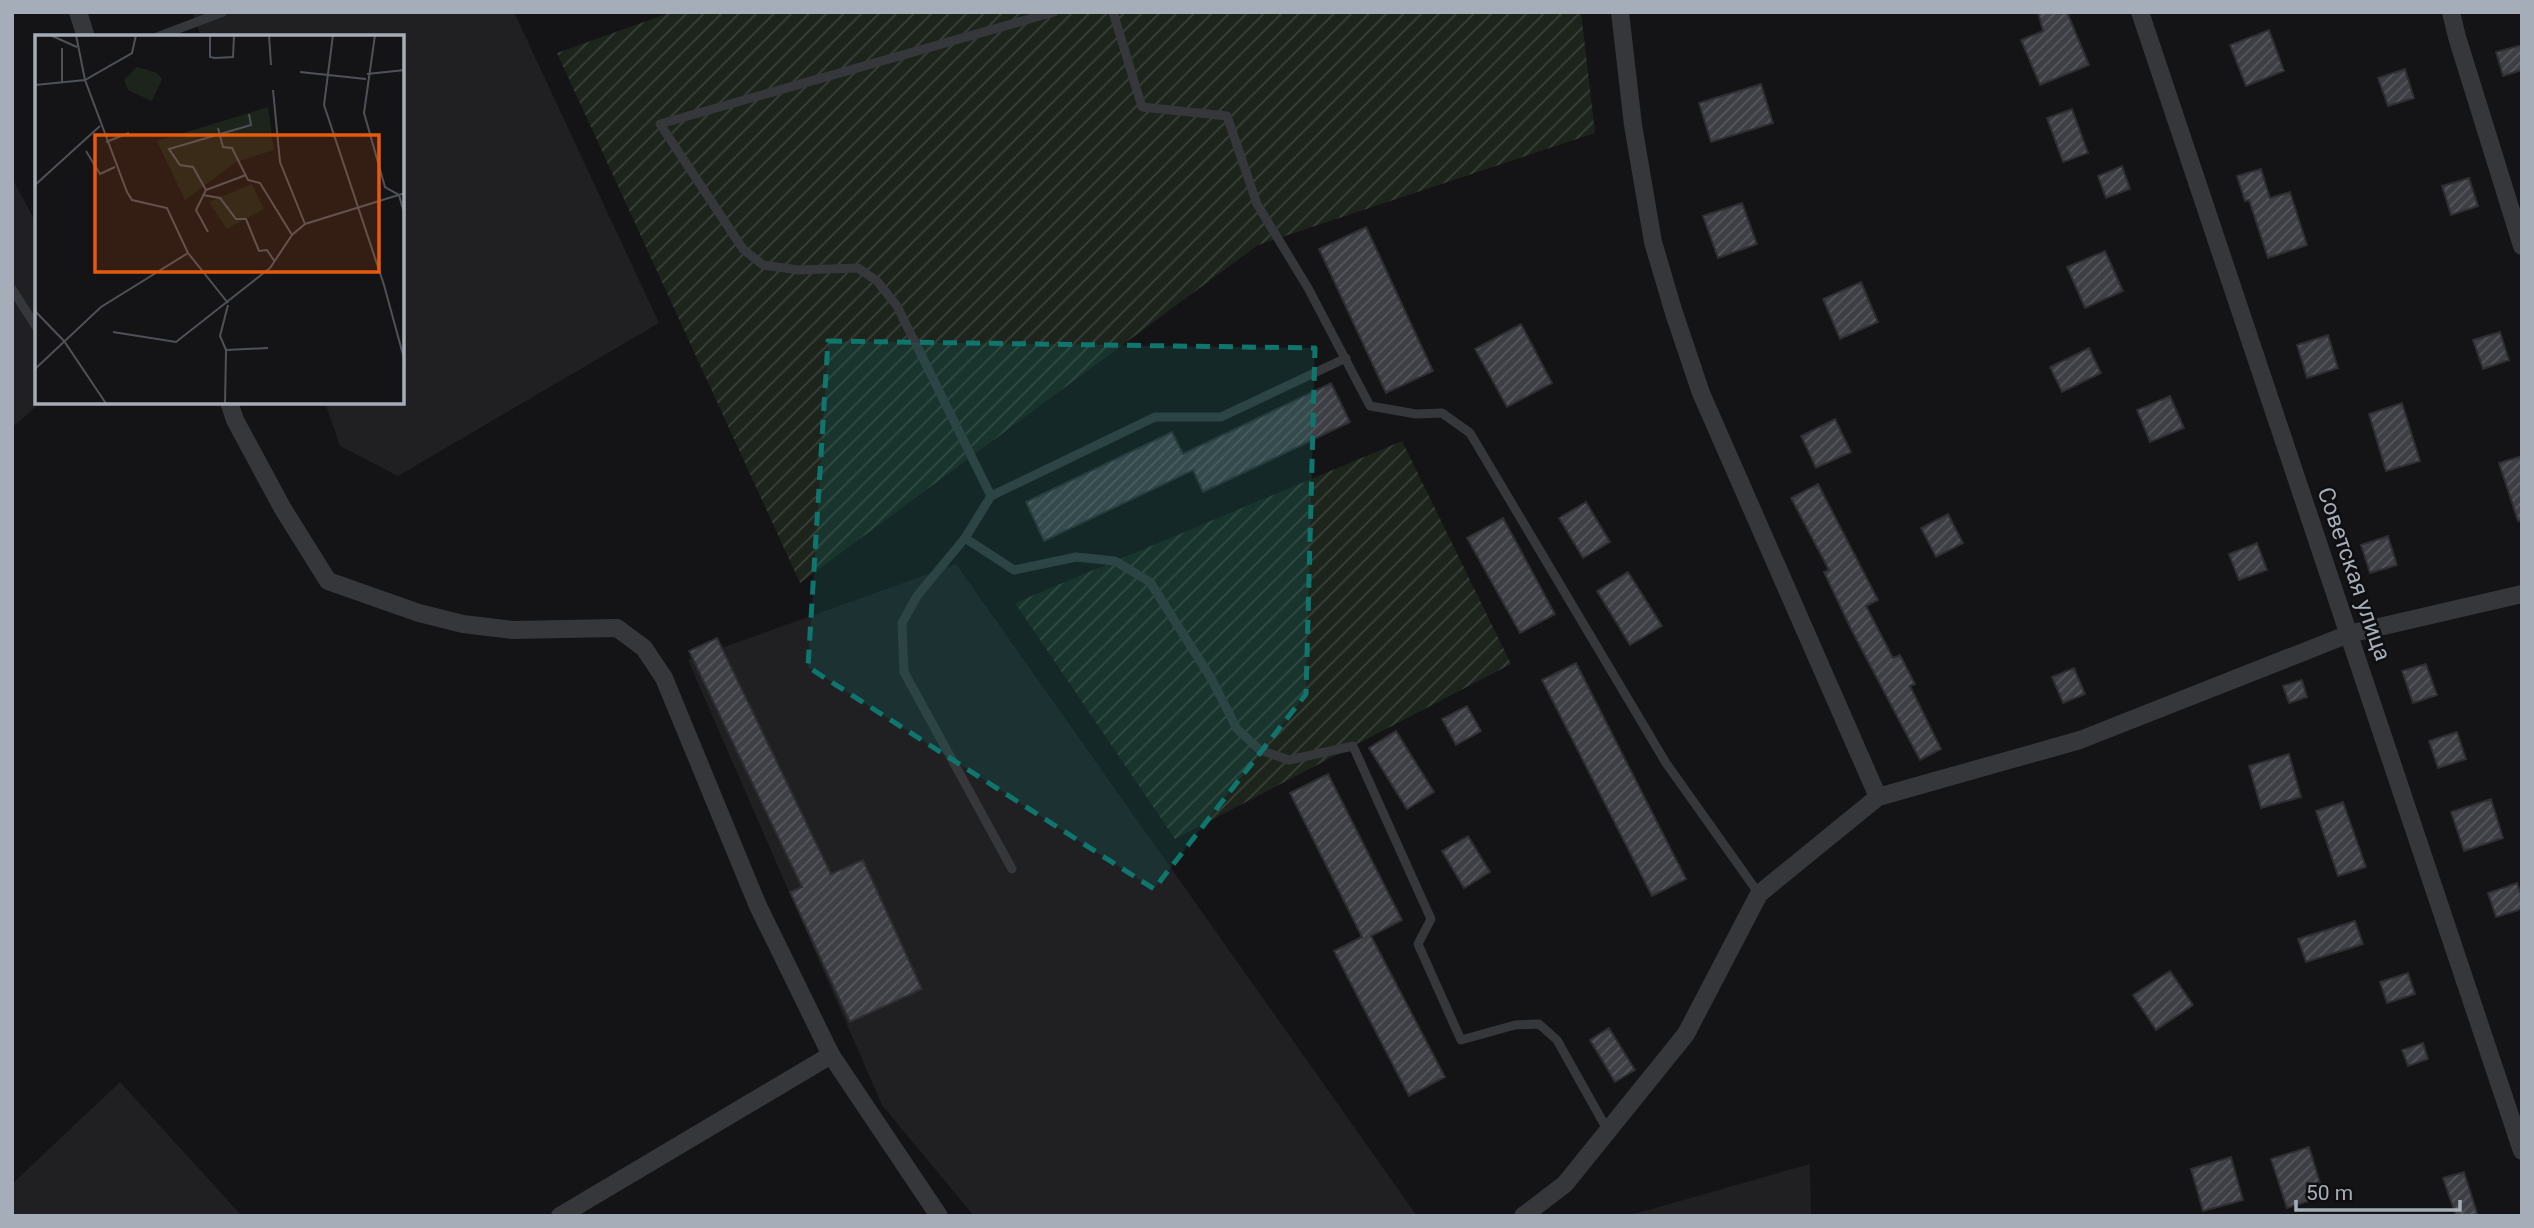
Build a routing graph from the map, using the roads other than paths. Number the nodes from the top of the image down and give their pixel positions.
1 (78, 12) edge
2 (223, 12) edge
3 (1054, 12) edge
4 (1113, 12) edge
5 (1620, 12) edge
6 (2140, 12) edge
7 (2451, 12) edge
8 (85, 35) edge
9 (162, 35) edge
10 (2522, 246) edge
11 (12, 289) edge
12 (35, 325) edge
13 (1346, 358) junction
14 (230, 404) edge
15 (991, 496) junction
16 (965, 538) junction
17 (2522, 594) edge
18 (2349, 634) junction
19 (1878, 797) junction
20 (1013, 869) dead end
21 (1759, 894) junction
22 (831, 1055) junction
23 (1608, 1131) junction
24 (2522, 1151) edge
25 (560, 1216) edge
26 (939, 1216) edge
27 (1523, 1216) edge

1 - 8 street
2 - 9 lane
3 - 15 lane
4 - 13 lane
5 - 19 street
6 - 18 street, Советская улица
7 - 10 street
11 - 12 lane
13 - 15 lane
13 - 21 lane
14 - 22 street
15 - 16 lane
16 - 20 lane
16 - 23 lane
17 - 18 street
18 - 19 street
18 - 24 street, Советская улица
19 - 21 street
21 - 23 street
22 - 25 street
22 - 26 street
23 - 27 street

